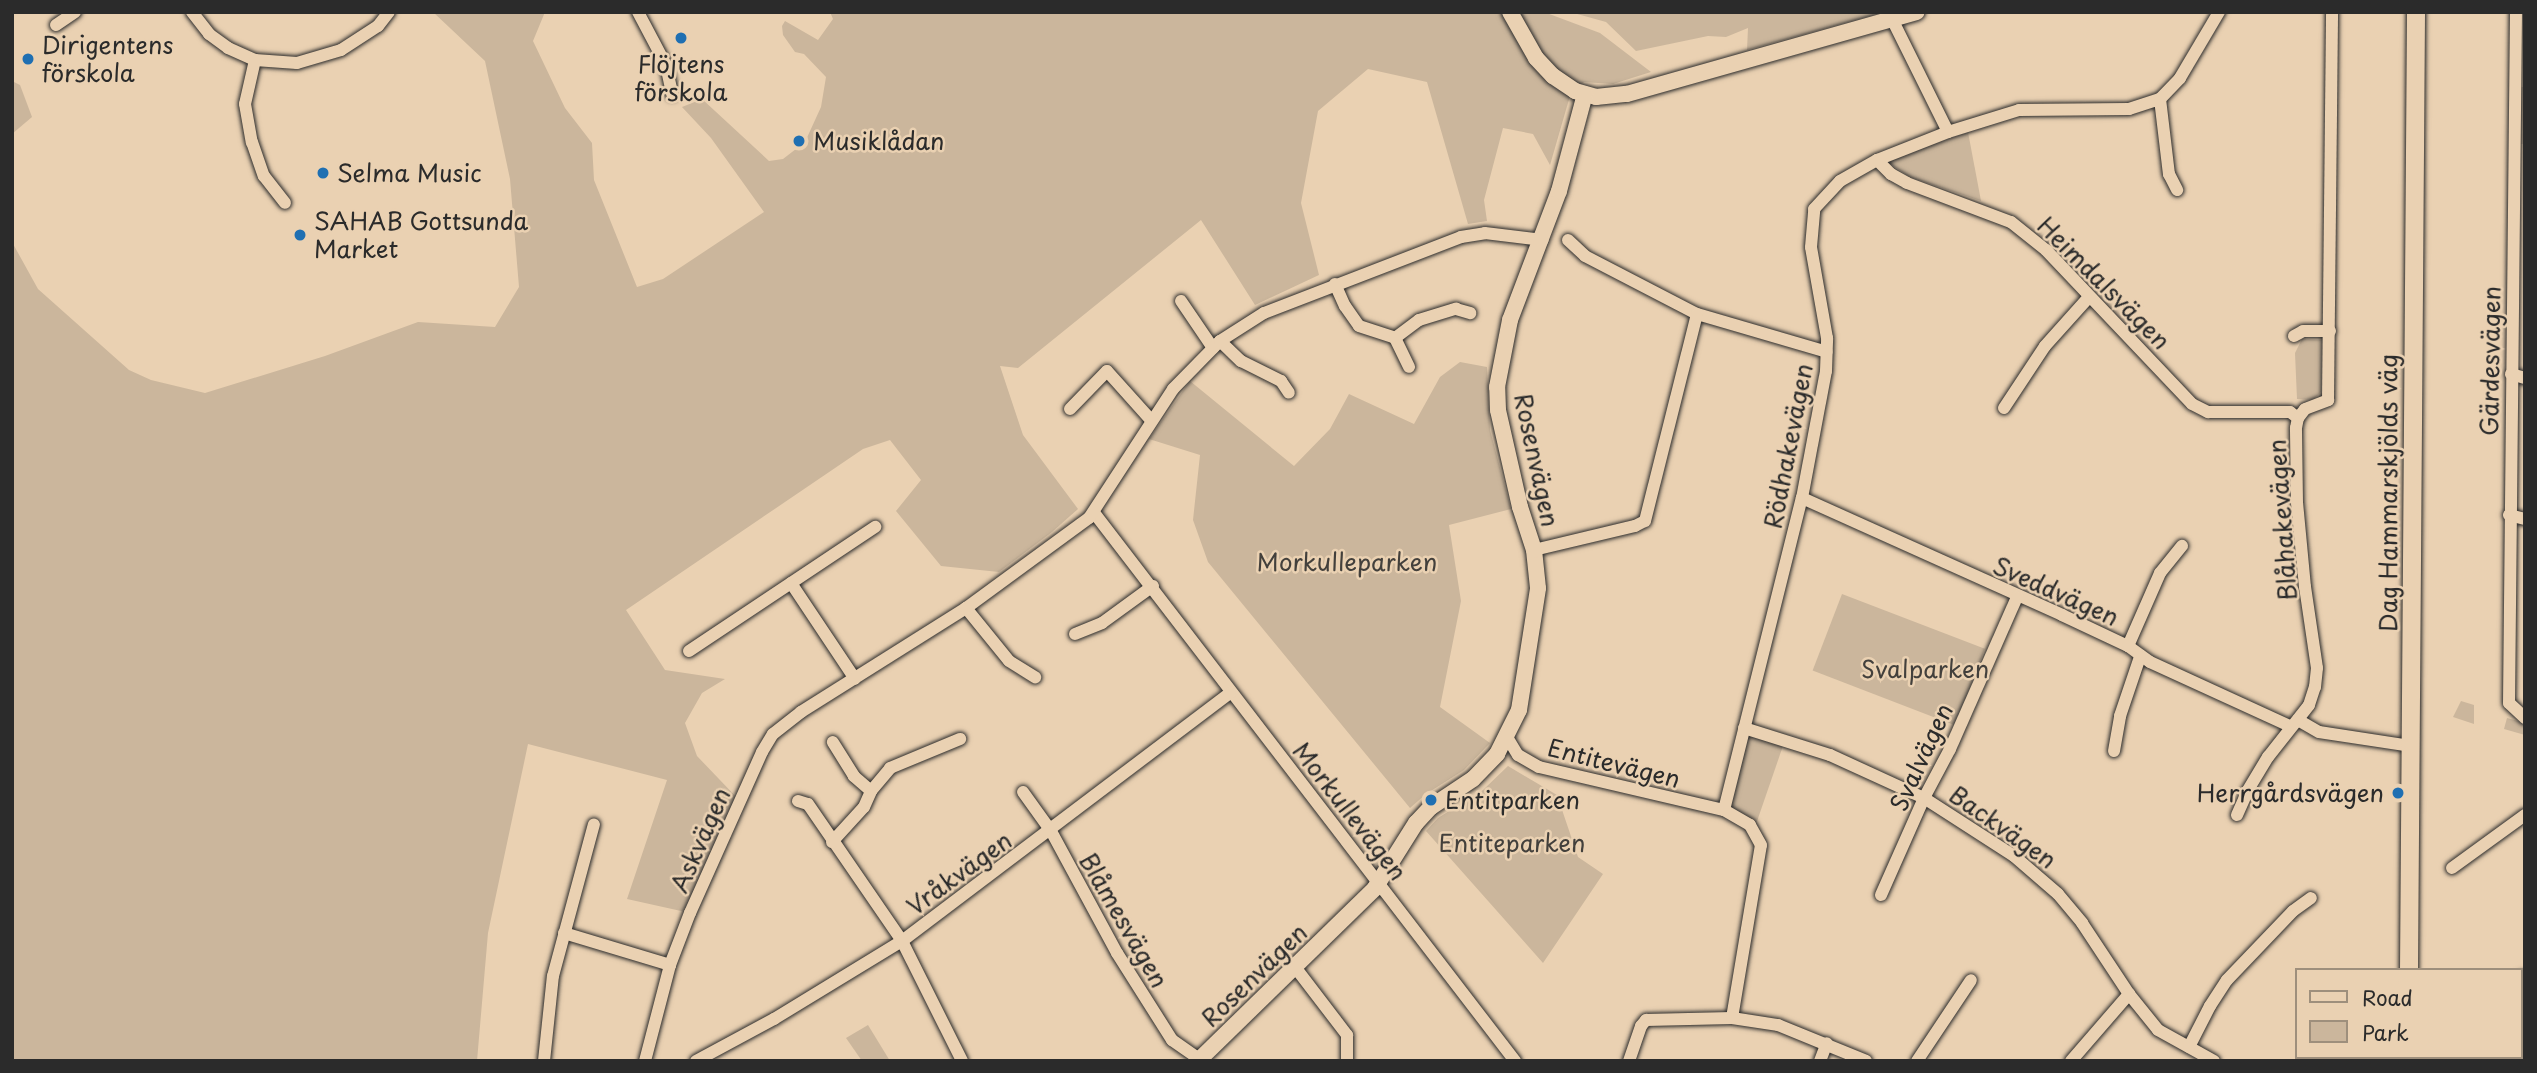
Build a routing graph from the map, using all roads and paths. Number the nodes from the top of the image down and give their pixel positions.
1 (75, 12) edge
2 (191, 12) edge
3 (389, 12) edge
4 (638, 12) edge
5 (1510, 12) edge
6 (1917, 12) edge
7 (2219, 12) edge
8 (2332, 12) edge
9 (2516, 12) edge
10 (2416, 13) edge
11 (1892, 19) junction
12 (56, 24) dead end
13 (255, 60) junction
14 (2520, 87) edge
15 (672, 94) dead end
16 (1585, 94) junction
17 (2160, 99) junction
18 (1948, 132) junction
19 (1877, 160) junction
20 (2178, 190) dead end
21 (285, 203) dead end
22 (1543, 240) junction
23 (1568, 240) dead end
24 (1335, 284) junction
25 (2089, 297) junction
26 (1181, 302) dead end
27 (1470, 313) dead end
28 (1696, 314) junction
29 (2330, 331) junction
30 (2294, 336) dead end
31 (1395, 338) junction
32 (1216, 345) junction
33 (1827, 352) junction
34 (1409, 368) dead end
35 (2511, 374) junction
36 (2525, 378) edge
37 (1289, 393) dead end
38 (2004, 408) dead end
39 (1070, 409) dead end
40 (2298, 418) junction
41 (1151, 420) junction
42 (1802, 498) junction
43 (1095, 514) junction
44 (2510, 515) junction
45 (2525, 519) edge
46 (875, 527) dead end
47 (2182, 546) dead end
48 (1534, 550) junction
49 (791, 583) junction
50 (1153, 586) junction
51 (2017, 597) junction
52 (967, 608) junction
53 (1075, 634) dead end
54 (2128, 646) junction
55 (689, 650) dead end
56 (2140, 657) junction
57 (1035, 677) dead end
58 (855, 679) junction
59 (1230, 693) junction
60 (2525, 718) edge
61 (2294, 723) junction
62 (1744, 728) junction
63 (1507, 737) junction
64 (960, 739) dead end
65 (833, 742) dead end
66 (2410, 746) junction
67 (2114, 751) dead end
68 (870, 791) junction
69 (1023, 792) dead end
70 (1924, 798) junction
71 (798, 802) dead end
72 (1724, 810) junction
73 (2237, 815) dead end
74 (2525, 816) edge
75 (594, 824) dead end
76 (1051, 831) junction
77 (832, 842) junction
78 (2452, 868) dead end
79 (1378, 881) junction
80 (1881, 895) dead end
81 (2311, 898) dead end
82 (564, 933) junction
83 (902, 941) junction
84 (670, 965) junction
85 (1295, 967) junction
86 (2409, 968) edge
87 (1971, 980) dead end
88 (2129, 995) junction
89 (1732, 1018) junction
90 (1827, 1043) junction
91 (2189, 1047) junction
92 (1198, 1060) edge
93 (544, 1061) edge
94 (645, 1061) edge
95 (696, 1061) edge
96 (962, 1061) edge
97 (1346, 1061) edge
98 (1515, 1061) edge
99 (1629, 1061) edge
100 (1820, 1061) edge
101 (1866, 1061) edge
102 (1917, 1061) edge
103 (2071, 1061) edge
104 (2214, 1061) edge

1 - 12 street
2 - 13 street
3 - 13 street
4 - 15 street
5 - 16 street
6 - 11 street
7 - 17 street
8 - 29 street, Blåhakevägen
9 - 14 street, Gärdesvägen
10 - 66 main road, Dag Hammarskjölds väg
11 - 16 street
11 - 18 street
13 - 21 street
14 - 35 street, Gärdesvägen
16 - 22 street, Rosenvägen
17 - 18 street, Rödhakevägen
17 - 20 street
18 - 19 street, Rödhakevägen
19 - 25 street, Heimdalsvägen
19 - 33 street, Rödhakevägen
22 - 24 street
22 - 48 street, Rosenvägen
23 - 28 street
24 - 31 street
24 - 32 street
25 - 38 street
25 - 40 street, Heimdalsvägen
26 - 32 street
27 - 31 street
28 - 33 street
28 - 48 street
29 - 30 street
29 - 40 street, Blåhakevägen
31 - 34 street
32 - 37 street
32 - 41 street
33 - 42 street, Rödhakevägen
35 - 36 street
35 - 44 street, Gärdesvägen
39 - 41 street
40 - 61 street, Blåhakevägen
41 - 43 street
42 - 51 street, Sveddvägen
42 - 62 street, Rödhakevägen
43 - 50 street, Morkullevägen
43 - 52 street, Askvägen
44 - 45 street
44 - 60 street, Gärdesvägen
46 - 49 street
47 - 54 street
48 - 63 street, Rosenvägen
49 - 55 street
49 - 58 street
50 - 53 street
50 - 59 street, Morkullevägen
51 - 54 street, Sveddvägen
51 - 70 street, Svalvägen
52 - 57 street
52 - 58 street, Askvägen
54 - 56 street, Sveddvägen
56 - 61 street, Sveddvägen
56 - 67 street
58 - 84 street, Askvägen
59 - 76 street, Vråkvägen
59 - 79 street, Morkullevägen
61 - 66 street
61 - 73 street, Blåhakevägen
62 - 70 street, Backvägen
62 - 72 street, Rödhakevägen
63 - 72 street, Entitevägen
63 - 79 street, Rosenvägen
64 - 68 street
65 - 68 street
66 - 86 main road, Dag Hammarskjölds väg
68 - 77 street
69 - 76 street, Blåmesvägen
70 - 80 street, Svalvägen
70 - 88 street, Backvägen
71 - 77 street
72 - 89 street
74 - 78 street
75 - 82 street
76 - 83 street, Vråkvägen
76 - 92 street, Blåmesvägen
77 - 83 street
79 - 85 street, Rosenvägen
79 - 98 street, Morkullevägen
81 - 91 street
82 - 84 street
82 - 93 street
83 - 95 street, Vråkvägen
83 - 96 street
84 - 94 street, Askvägen
85 - 92 street, Rosenvägen
85 - 97 street
87 - 102 street
88 - 91 street, Backvägen
88 - 103 street
89 - 90 street
89 - 99 street
90 - 100 street
90 - 101 street
91 - 104 street, Backvägen

